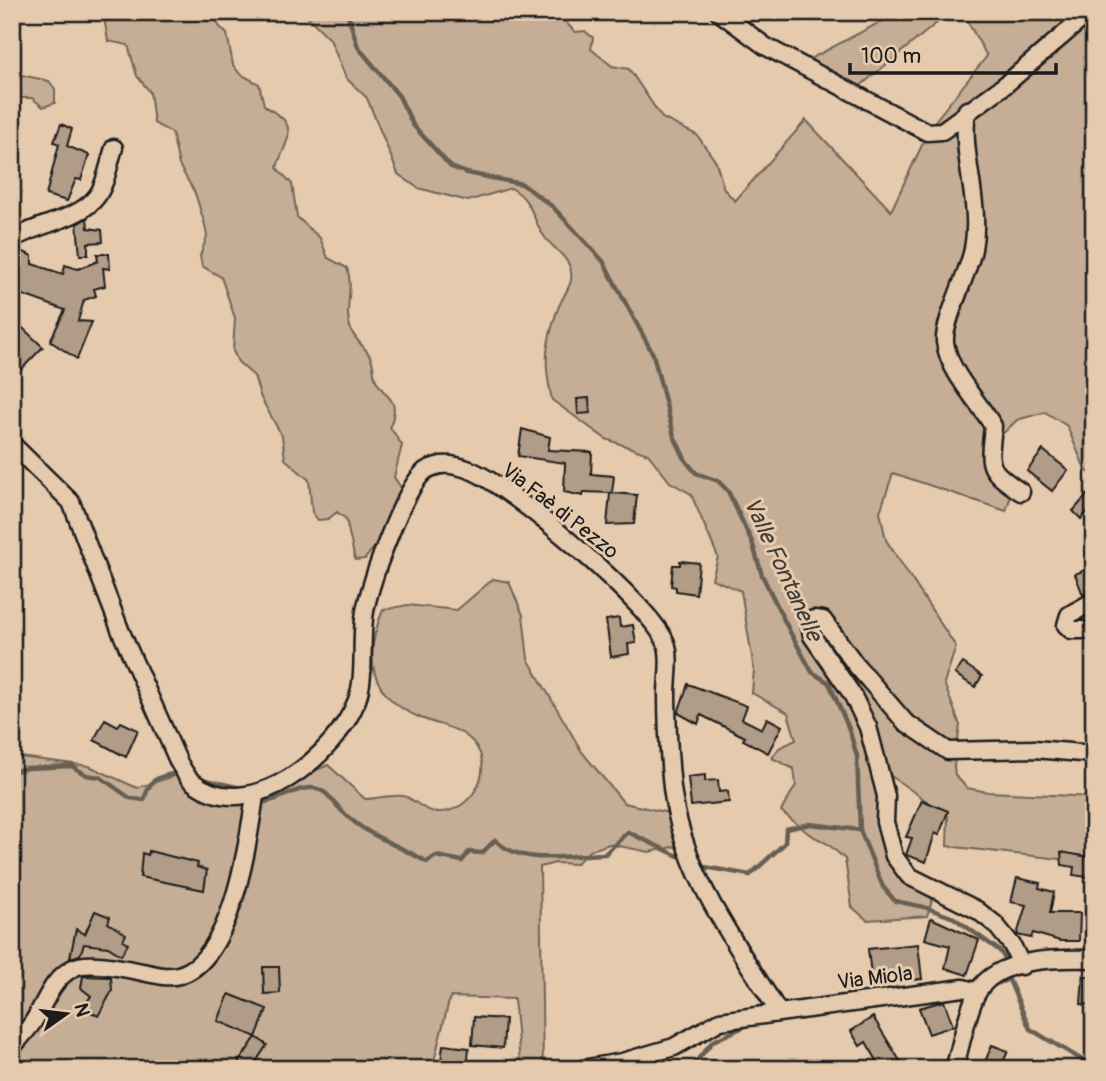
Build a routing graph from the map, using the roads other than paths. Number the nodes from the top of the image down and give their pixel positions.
1 (719, 12) edge
2 (1090, 12) edge
3 (967, 110) junction
4 (114, 148) dead end
5 (12, 240) edge
6 (12, 444) edge
7 (1021, 492) dead end
8 (1092, 602) edge
9 (1094, 630) edge
10 (1094, 754) edge
11 (255, 796) junction
12 (1094, 958) edge
13 (1022, 965) junction
14 (978, 992) junction
15 (778, 1011) junction
16 (12, 1047) edge
17 (582, 1069) edge
18 (954, 1069) edge

1 - 3 street
2 - 3 street
3 - 7 street
4 - 5 street
6 - 11 street
8 - 9 street
10 - 13 street
11 - 15 street, Via Faè di Pezzo
11 - 16 street
12 - 13 street
13 - 14 street
14 - 15 street, Via Miola
14 - 18 street
15 - 17 street, Via Miola

